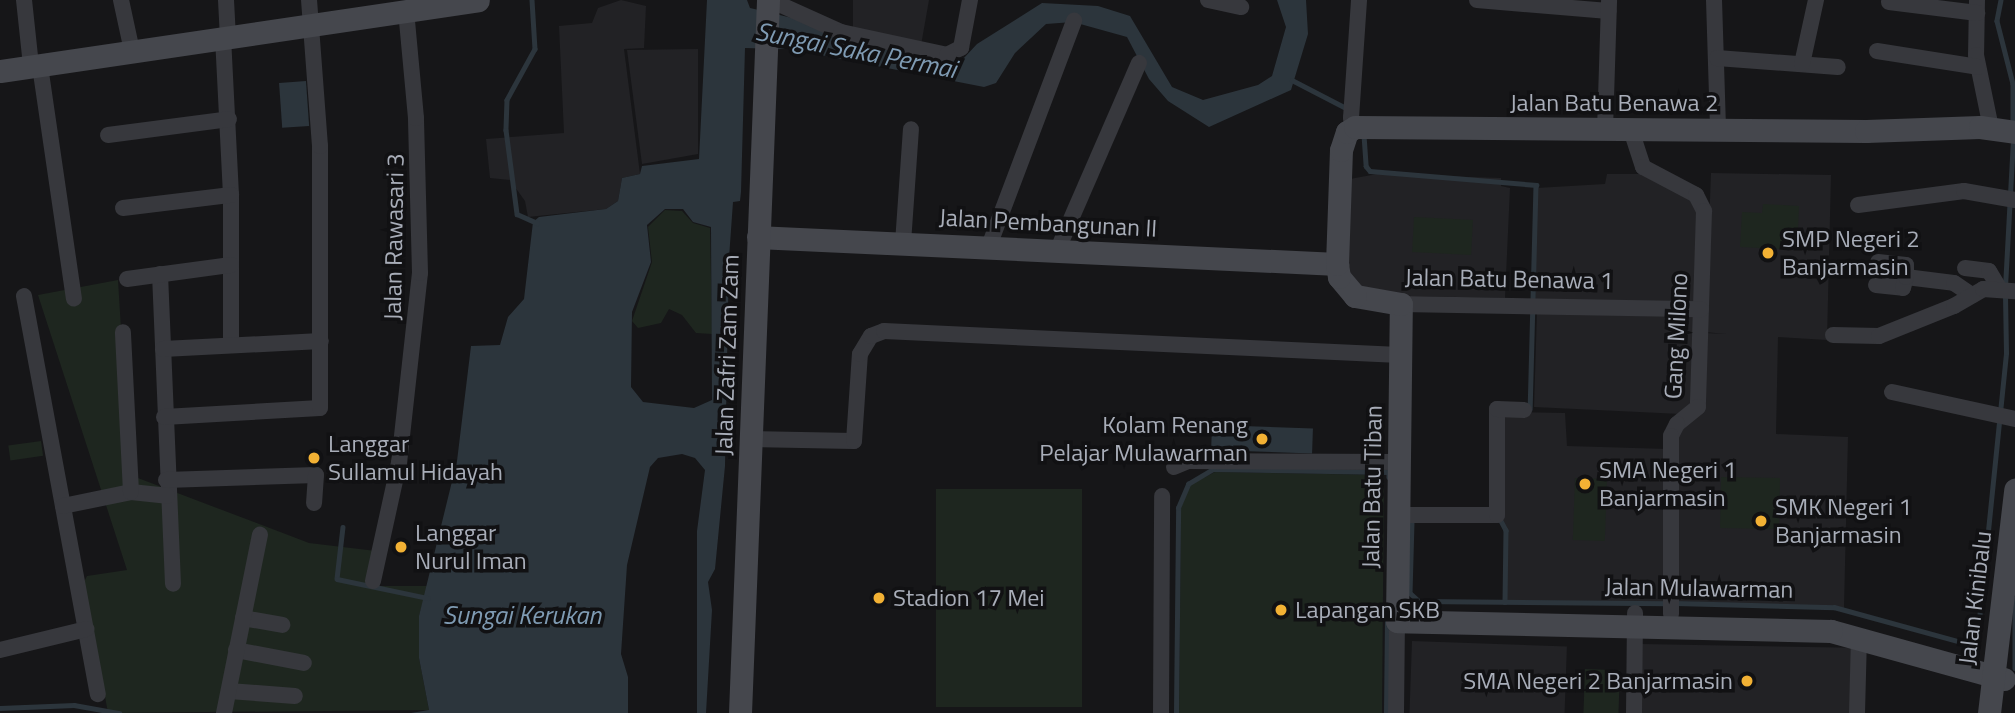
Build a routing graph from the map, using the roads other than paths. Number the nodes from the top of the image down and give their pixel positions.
1 (24, 0) edge
2 (121, 0) edge
3 (226, 0) edge
4 (478, 0) edge
5 (970, 0) edge
6 (1208, 0) edge
7 (1359, 0) edge
8 (1477, 0) edge
9 (1714, 0) edge
10 (1816, 0) edge
11 (768, 2) edge
12 (1889, 2) dead end
13 (1609, 6) edge
14 (1977, 6) edge
15 (1241, 7) dead end
16 (407, 10) junction
17 (310, 11) edge
18 (1074, 21) dead end
19 (225, 36) junction
20 (132, 51) junction
21 (1877, 51) dead end
22 (1717, 58) junction
23 (1139, 63) dead end
24 (1802, 64) junction
25 (35, 66) junction
26 (1979, 66) junction
27 (1838, 67) dead end
28 (0, 71) edge
29 (1357, 118) junction
30 (229, 119) junction
31 (911, 129) dead end
32 (1605, 130) junction
33 (1631, 130) junction
34 (1718, 130) junction
35 (2005, 130) edge
36 (108, 135) dead end
37 (231, 195) junction
38 (2010, 200) edge
39 (1858, 205) dead end
40 (123, 208) dead end
41 (758, 237) junction
42 (904, 243) junction
43 (989, 246) junction
44 (1058, 249) junction
45 (1878, 262) dead end
46 (1337, 264) junction
47 (231, 265) junction
48 (1965, 268) dead end
49 (160, 274) junction
50 (1906, 277) junction
51 (127, 279) dead end
52 (1876, 285) dead end
53 (2006, 290) edge
54 (1972, 295) junction
55 (24, 296) dead end
56 (74, 299) dead end
57 (1401, 304) junction
58 (1701, 309) junction
59 (123, 332) dead end
60 (1833, 335) dead end
61 (321, 341) junction
62 (231, 345) junction
63 (163, 349) junction
64 (1399, 355) junction
65 (1892, 391) dead end
66 (1524, 410) dead end
67 (164, 417) junction
68 (2010, 418) edge
69 (750, 439) junction
70 (1400, 462) junction
71 (1174, 467) dead end
72 (166, 488) junction
73 (2015, 491) edge
74 (131, 492) junction
75 (1162, 496) dead end
76 (314, 503) dead end
77 (63, 506) junction
78 (1400, 516) junction
79 (260, 535) dead end
80 (373, 581) dead end
81 (173, 584) dead end
82 (1671, 614) junction
83 (1397, 615) junction
84 (243, 618) junction
85 (1635, 619) junction
86 (1832, 624) junction
87 (282, 625) dead end
88 (86, 629) junction
89 (1858, 637) junction
90 (0, 650) edge
91 (236, 650) junction
92 (304, 663) dead end
93 (1999, 663) edge
94 (229, 691) junction
95 (97, 694) dead end
96 (295, 696) dead end
97 (224, 713) edge
98 (740, 713) edge
99 (1161, 713) edge
100 (1396, 713) edge
101 (1634, 713) edge
102 (1857, 713) edge
103 (1989, 713) edge

1 - 25 street
2 - 20 street
3 - 19 street
4 - 16 street
5 - 11 street
6 - 15 street
7 - 29 street
8 - 13 street
9 - 22 street
10 - 24 street
11 - 41 street, Jalan Zafri Zam Zam
12 - 14 street
13 - 32 street
14 - 26 street
16 - 17 street
16 - 80 street, Jalan Rawasari 3
17 - 19 street
17 - 61 street
18 - 43 street
19 - 20 street
19 - 30 street
20 - 25 street
21 - 26 street
22 - 24 street
22 - 34 street
23 - 44 street
24 - 27 street
25 - 28 street
25 - 56 street
26 - 35 street
29 - 32 street, Jalan Batu Benawa 2
29 - 46 street
30 - 36 street
30 - 37 street
31 - 42 street
32 - 33 street, Jalan Batu Benawa 2
33 - 34 street, Jalan Batu Benawa 2
33 - 58 street, Gang Milono
34 - 35 street, Jalan Batu Benawa 2
37 - 40 street
37 - 47 street
38 - 39 street
41 - 42 street, Jalan Pembangunan II
41 - 69 street, Jalan Zafri Zam Zam
42 - 43 street, Jalan Pembangunan II
43 - 44 street, Jalan Pembangunan II
44 - 46 street, Jalan Pembangunan II
45 - 50 street
46 - 57 street, Jalan Batu Benawa 1
47 - 49 street
47 - 62 street
48 - 53 street
49 - 51 street
49 - 63 street
50 - 52 street
50 - 54 street
53 - 54 street
54 - 60 street
55 - 77 street
57 - 58 street, Jalan Batu Benawa 1
57 - 64 street, Jalan Batu Tiban
58 - 82 street, Gang Milono
59 - 74 street
61 - 62 street
61 - 67 street
62 - 63 street
63 - 67 street
64 - 69 street
64 - 70 street, Jalan Batu Tiban
65 - 68 street
66 - 78 street
67 - 72 street
69 - 98 street, Jalan Zafri Zam Zam
70 - 71 street
70 - 78 street, Jalan Batu Tiban
72 - 74 street
72 - 76 street
72 - 81 street
73 - 93 street, Jalan Kinibalu
74 - 77 street
75 - 99 street
77 - 88 street
78 - 83 street, Jalan Batu Tiban
79 - 84 street
82 - 85 street, Jalan Mulawarman
82 - 86 street, Jalan Mulawarman
83 - 85 street, Jalan Mulawarman
83 - 100 street, Jalan Batu Tiban
84 - 87 street
84 - 91 street
85 - 86 street, Jalan Mulawarman
85 - 101 street
86 - 89 street, Jalan Mulawarman
86 - 93 street, Jalan Mulawarman
88 - 90 street
88 - 95 street
89 - 93 street, Jalan Mulawarman
89 - 102 street
91 - 92 street
91 - 94 street
93 - 103 street, Jalan Kinibalu
94 - 96 street
94 - 97 street

